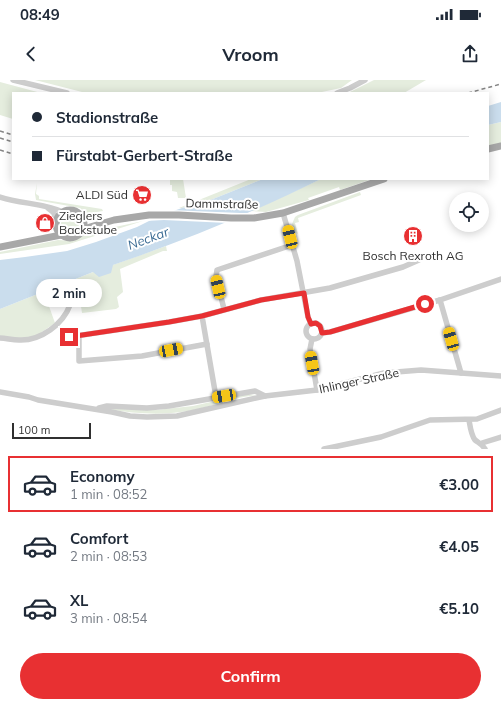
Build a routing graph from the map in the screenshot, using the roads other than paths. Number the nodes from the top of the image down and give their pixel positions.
1 (13, 80) edge
2 (365, 80) edge
3 (63, 92) edge
4 (340, 92) edge
5 (501, 146) edge
6 (489, 149) edge
7 (381, 180) edge
8 (0, 197) edge
9 (46, 207) junction
10 (63, 212) junction
11 (283, 213) junction
12 (83, 220) junction
13 (57, 222) junction
14 (103, 223) junction
15 (83, 229) junction
16 (62, 235) junction
17 (44, 238) junction
18 (292, 245) junction
19 (0, 247) edge
20 (419, 260) dead end
21 (501, 279) edge
22 (304, 293) junction
23 (440, 300) junction
24 (70, 305) dead end
25 (224, 309) junction
26 (202, 316) junction
27 (311, 324) junction
28 (322, 333) junction
29 (79, 336) junction
30 (0, 338) edge
31 (312, 339) junction
32 (70, 340) dead end
33 (207, 344) junction
34 (461, 373) junction
35 (501, 376) edge
36 (317, 390) junction
37 (0, 392) edge
38 (265, 396) junction
39 (216, 397) junction
40 (97, 409) junction
41 (501, 410) edge
42 (469, 420) junction
43 (501, 437) edge
44 (482, 444) junction
45 (324, 449) edge
46 (485, 449) edge

1 - 3 street
2 - 4 street
5 - 6 main road
7 - 11 main road, Dammstraße
8 - 9 street
9 - 10 street
9 - 13 street
10 - 12 main road
10 - 13 main road
11 - 14 main road, Dammstraße
11 - 18 street
12 - 14 main road, Dammstraße
12 - 15 main road
13 - 16 main road
13 - 17 main road
14 - 15 main road, Dammstraße
15 - 16 main road
16 - 17 main road
17 - 19 main road
18 - 22 street
18 - 25 street
20 - 22 street
21 - 23 street
22 - 25 street
22 - 27 street
23 - 28 street
23 - 34 street
24 - 30 street
25 - 26 street
26 - 29 street
26 - 33 street
27 - 28 street
27 - 31 street
28 - 31 street
29 - 32 street
29 - 33 street
31 - 36 street
33 - 39 street
34 - 35 street, Ihlinger Straße
34 - 36 street, Ihlinger Straße
36 - 38 street, Ihlinger Straße
37 - 40 street, Ihlinger Straße
38 - 39 street, Ihlinger Straße
38 - 40 street, Ihlinger Straße
39 - 40 street, Ihlinger Straße
41 - 42 street
42 - 44 street
42 - 45 street
43 - 44 street
44 - 46 street

